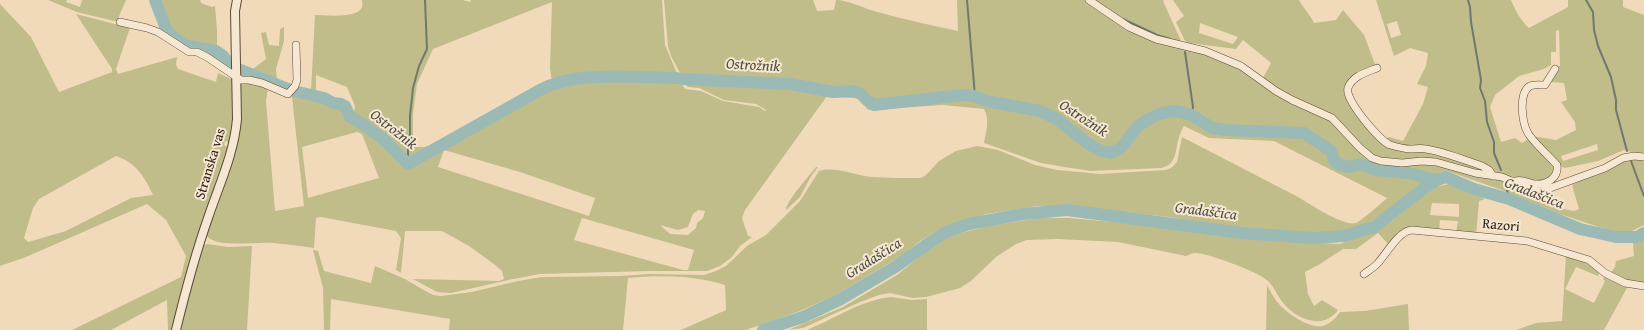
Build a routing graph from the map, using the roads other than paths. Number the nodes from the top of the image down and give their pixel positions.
1 (238, 0) edge
2 (1089, 0) edge
3 (120, 22) dead end
4 (296, 45) dead end
5 (1377, 68) dead end
6 (1555, 69) dead end
7 (237, 71) junction
8 (1644, 157) edge
9 (1493, 176) junction
10 (1514, 182) junction
11 (1364, 274) dead end
12 (1644, 286) edge
13 (176, 330) edge

1 - 7 street, Stranska vas
2 - 9 street
3 - 7 street
4 - 7 street
5 - 9 street
6 - 10 street
7 - 13 street, Stranska vas
8 - 10 street
9 - 10 street
11 - 12 street, Razori

